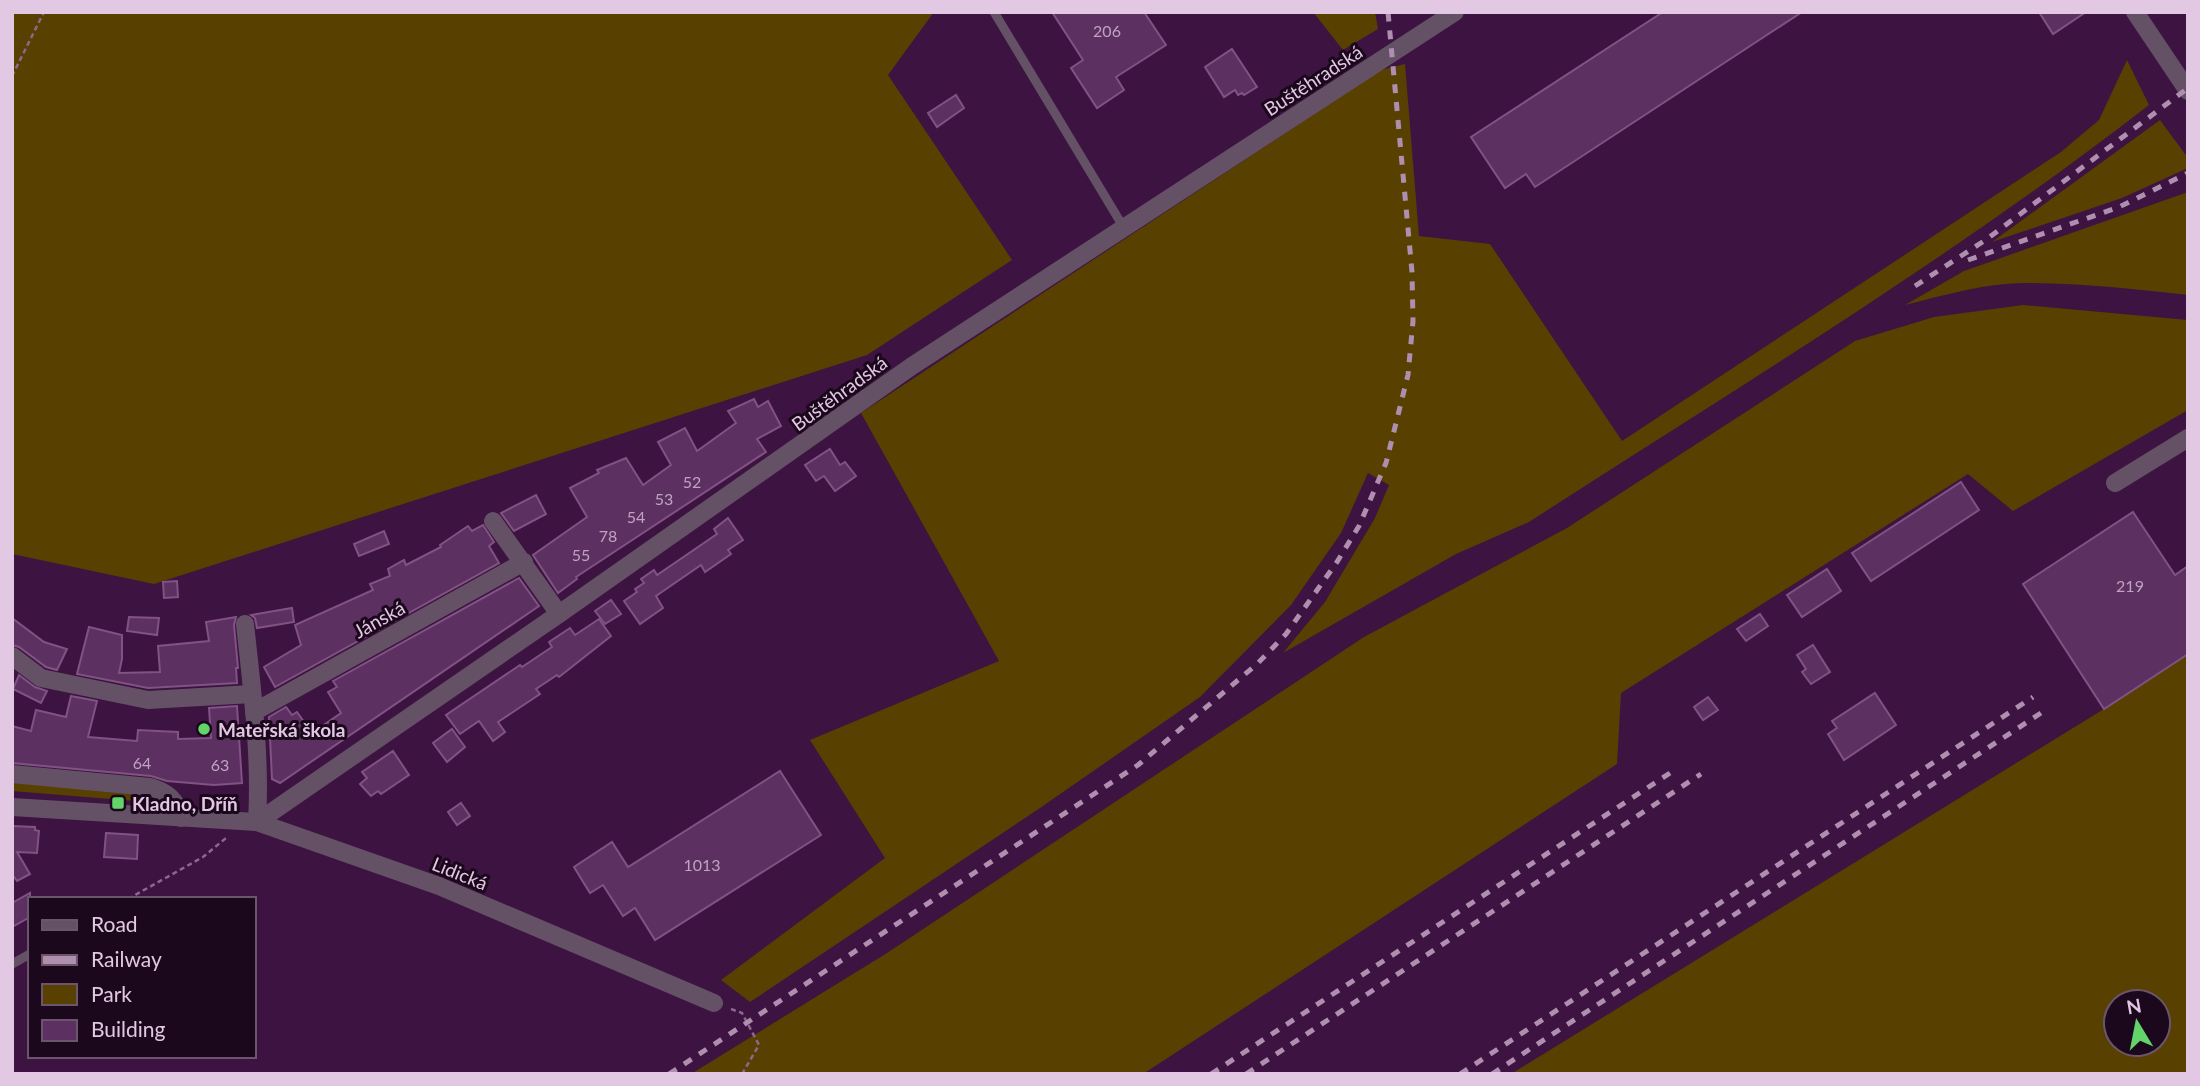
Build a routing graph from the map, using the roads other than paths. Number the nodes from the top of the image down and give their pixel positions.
1 (1455, 12) edge
2 (2135, 12) edge
3 (997, 13) edge
4 (2188, 91) edge
5 (1124, 228) junction
6 (2188, 438) edge
7 (2115, 483) dead end
8 (493, 522) dead end
9 (524, 562) junction
10 (559, 614) junction
11 (245, 624) dead end
12 (12, 656) edge
13 (253, 703) junction
14 (12, 774) edge
15 (12, 807) edge
16 (181, 818) junction
17 (257, 822) junction
18 (28, 955) edge
19 (12, 964) edge
20 (714, 1003) road end

1 - 5 street, Buštěhradská
2 - 4 street
3 - 5 lane
5 - 10 street, Buštěhradská
6 - 7 street
8 - 9 street
9 - 10 street
9 - 13 street, Jánská
10 - 17 street, Buštěhradská
11 - 13 street
12 - 13 street, Jánská
13 - 17 street
14 - 16 street
15 - 16 street, Lidická
16 - 17 street, Lidická
17 - 20 street, Lidická
18 - 19 lane

